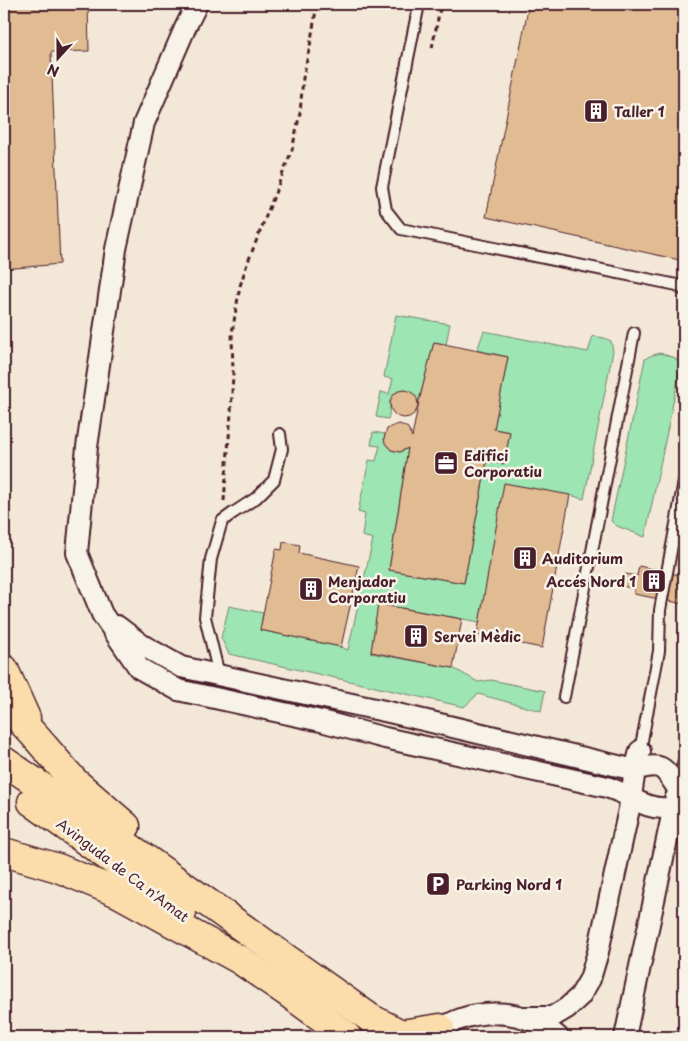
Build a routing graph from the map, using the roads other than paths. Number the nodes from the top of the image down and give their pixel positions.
1 (197, 4) edge
2 (419, 4) edge
3 (684, 290) edge
4 (634, 333) dead end
5 (280, 434) dead end
6 (684, 481) edge
7 (102, 614) junction
8 (4, 669) edge
9 (219, 675) junction
10 (564, 697) dead end
11 (4, 703) edge
12 (34, 735) junction
13 (492, 737) junction
14 (385, 738) junction
15 (684, 760) edge
16 (4, 761) edge
17 (637, 761) junction
18 (4, 782) edge
19 (677, 792) junction
20 (630, 797) junction
21 (4, 852) edge
22 (248, 932) junction
23 (240, 960) junction
24 (523, 1017) junction
25 (434, 1033) edge
26 (347, 1037) edge
27 (558, 1037) edge
28 (625, 1037) edge

1 - 7 street
2 - 3 lane
4 - 10 lane
5 - 9 lane
6 - 17 lane
7 - 9 street
7 - 14 street
8 - 12 highway
9 - 13 street
11 - 12 highway
12 - 22 highway
13 - 14 street
13 - 17 street
14 - 20 street
15 - 19 lane
16 - 22 highway
17 - 19 street
17 - 20 street
18 - 23 highway, Avinguda de Ca n'Amat
19 - 20 street
19 - 28 street
20 - 24 street
21 - 23 highway
22 - 25 highway
23 - 26 highway
24 - 25 street
24 - 27 street

